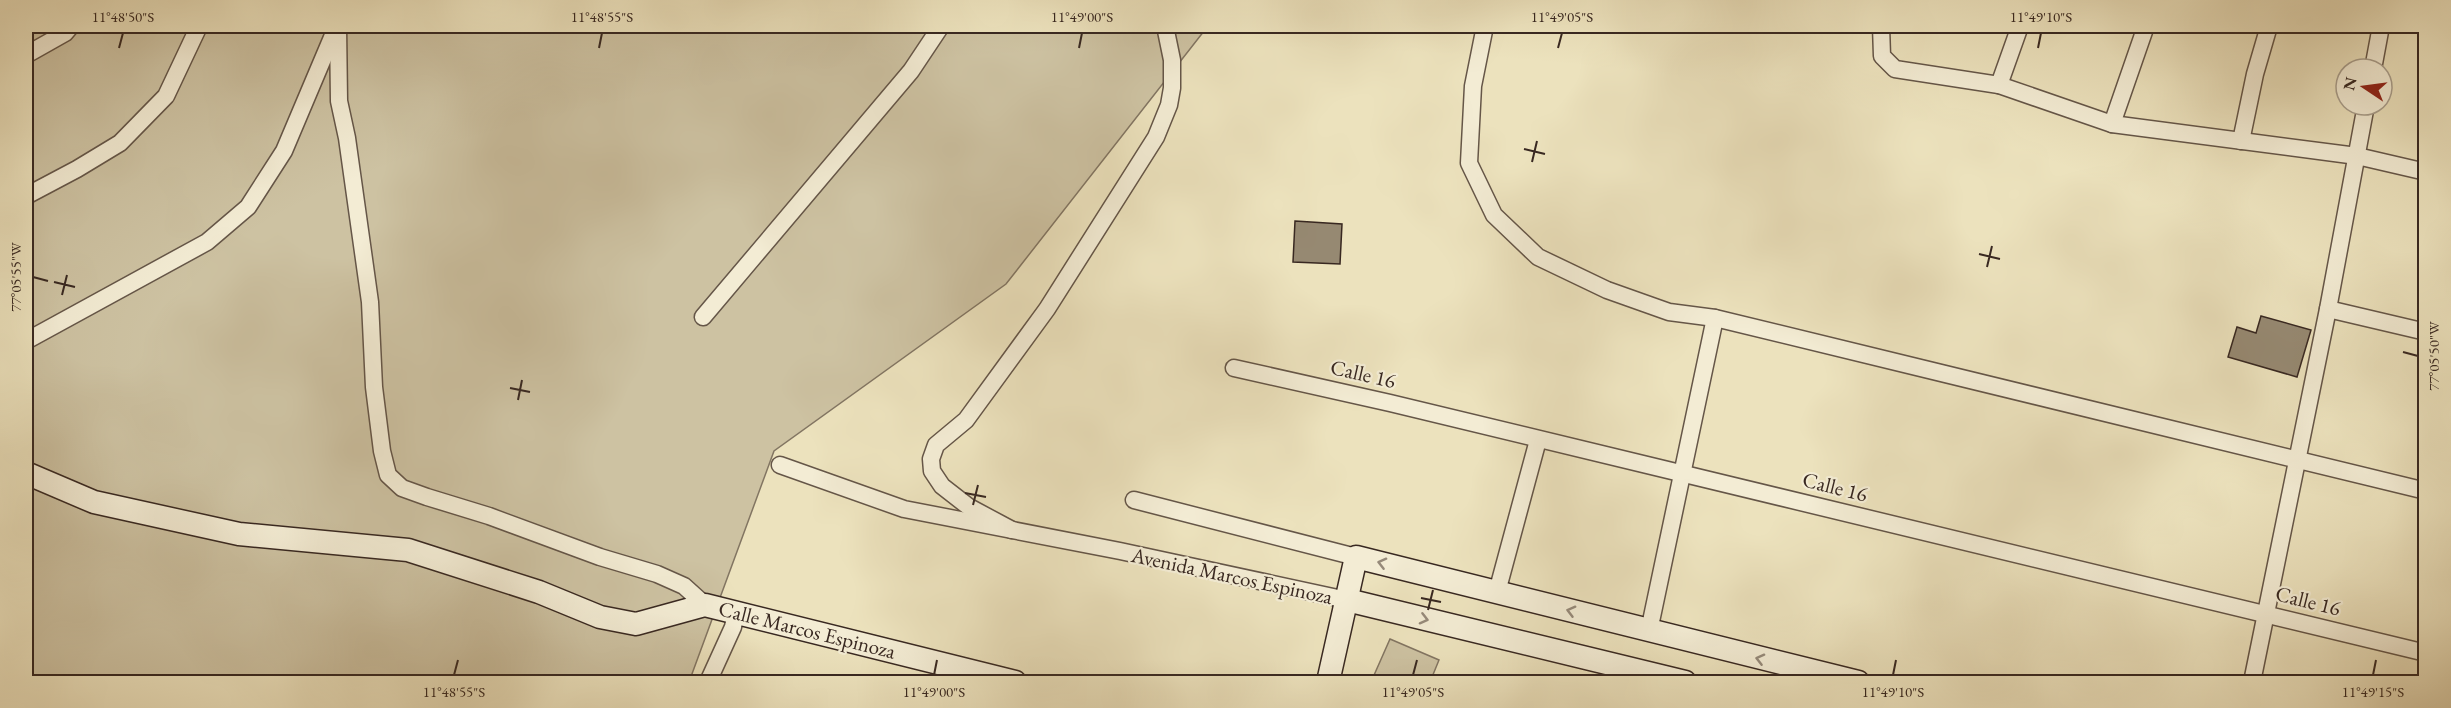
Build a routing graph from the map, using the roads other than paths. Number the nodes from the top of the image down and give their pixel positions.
1 (71, 26) edge
2 (199, 26) edge
3 (338, 26) edge
4 (941, 26) edge
5 (1165, 26) edge
6 (1485, 26) edge
7 (1881, 26) edge
8 (2020, 26) edge
9 (2146, 26) edge
10 (2269, 26) edge
11 (2381, 26) edge
12 (26, 55) edge
13 (2375, 57) edge
14 (2000, 85) junction
15 (2364, 117) edge
16 (2112, 124) junction
17 (2241, 141) junction
18 (2357, 156) junction
19 (2426, 172) edge
20 (26, 196) edge
21 (2328, 309) junction
22 (703, 317) dead end
23 (1715, 318) junction
24 (2426, 332) edge
25 (26, 341) edge
26 (1234, 368) dead end
27 (1538, 440) junction
28 (2297, 459) junction
29 (780, 465) dead end
30 (26, 473) edge
31 (1683, 474) junction
32 (2426, 490) edge
33 (1134, 500) dead end
34 (1012, 530) junction
35 (1356, 557) junction
36 (1497, 591) junction
37 (1347, 600) junction
38 (705, 605) junction
39 (736, 612) junction
40 (2264, 614) junction
41 (1648, 631) junction
42 (2426, 653) edge
43 (1638, 677) edge
44 (708, 682) edge
45 (1015, 682) edge
46 (1328, 682) edge
47 (1684, 682) edge
48 (1858, 682) edge
49 (2252, 682) edge

1 - 12 street
2 - 20 street
3 - 25 street
3 - 38 street
4 - 22 street
5 - 34 street
6 - 23 street
7 - 14 street
8 - 14 street
9 - 16 street
10 - 17 street
11 - 13 street
14 - 16 street
15 - 18 street
16 - 17 street
17 - 18 street
18 - 19 street
18 - 21 street
21 - 24 street
21 - 28 street
23 - 28 street
23 - 31 street
26 - 27 street, Calle 16
27 - 31 street, Calle 16
27 - 36 street
28 - 32 street
28 - 40 street
29 - 34 street, Avenida Marcos Espinoza
30 - 38 street
31 - 40 street, Calle 16
31 - 41 street
33 - 35 street
34 - 37 street, Avenida Marcos Espinoza
36 -> 35 street
35 - 37 street
41 -> 36 street
37 -> 43 street, Avenida Marcos Espinoza
37 - 46 street
38 - 39 street, Calle Marcos Espinoza
39 - 44 street
39 - 45 street, Calle Marcos Espinoza
40 - 42 street, Calle 16
40 - 49 street
48 -> 41 street
43 - 47 street, Avenida Marcos Espinoza

